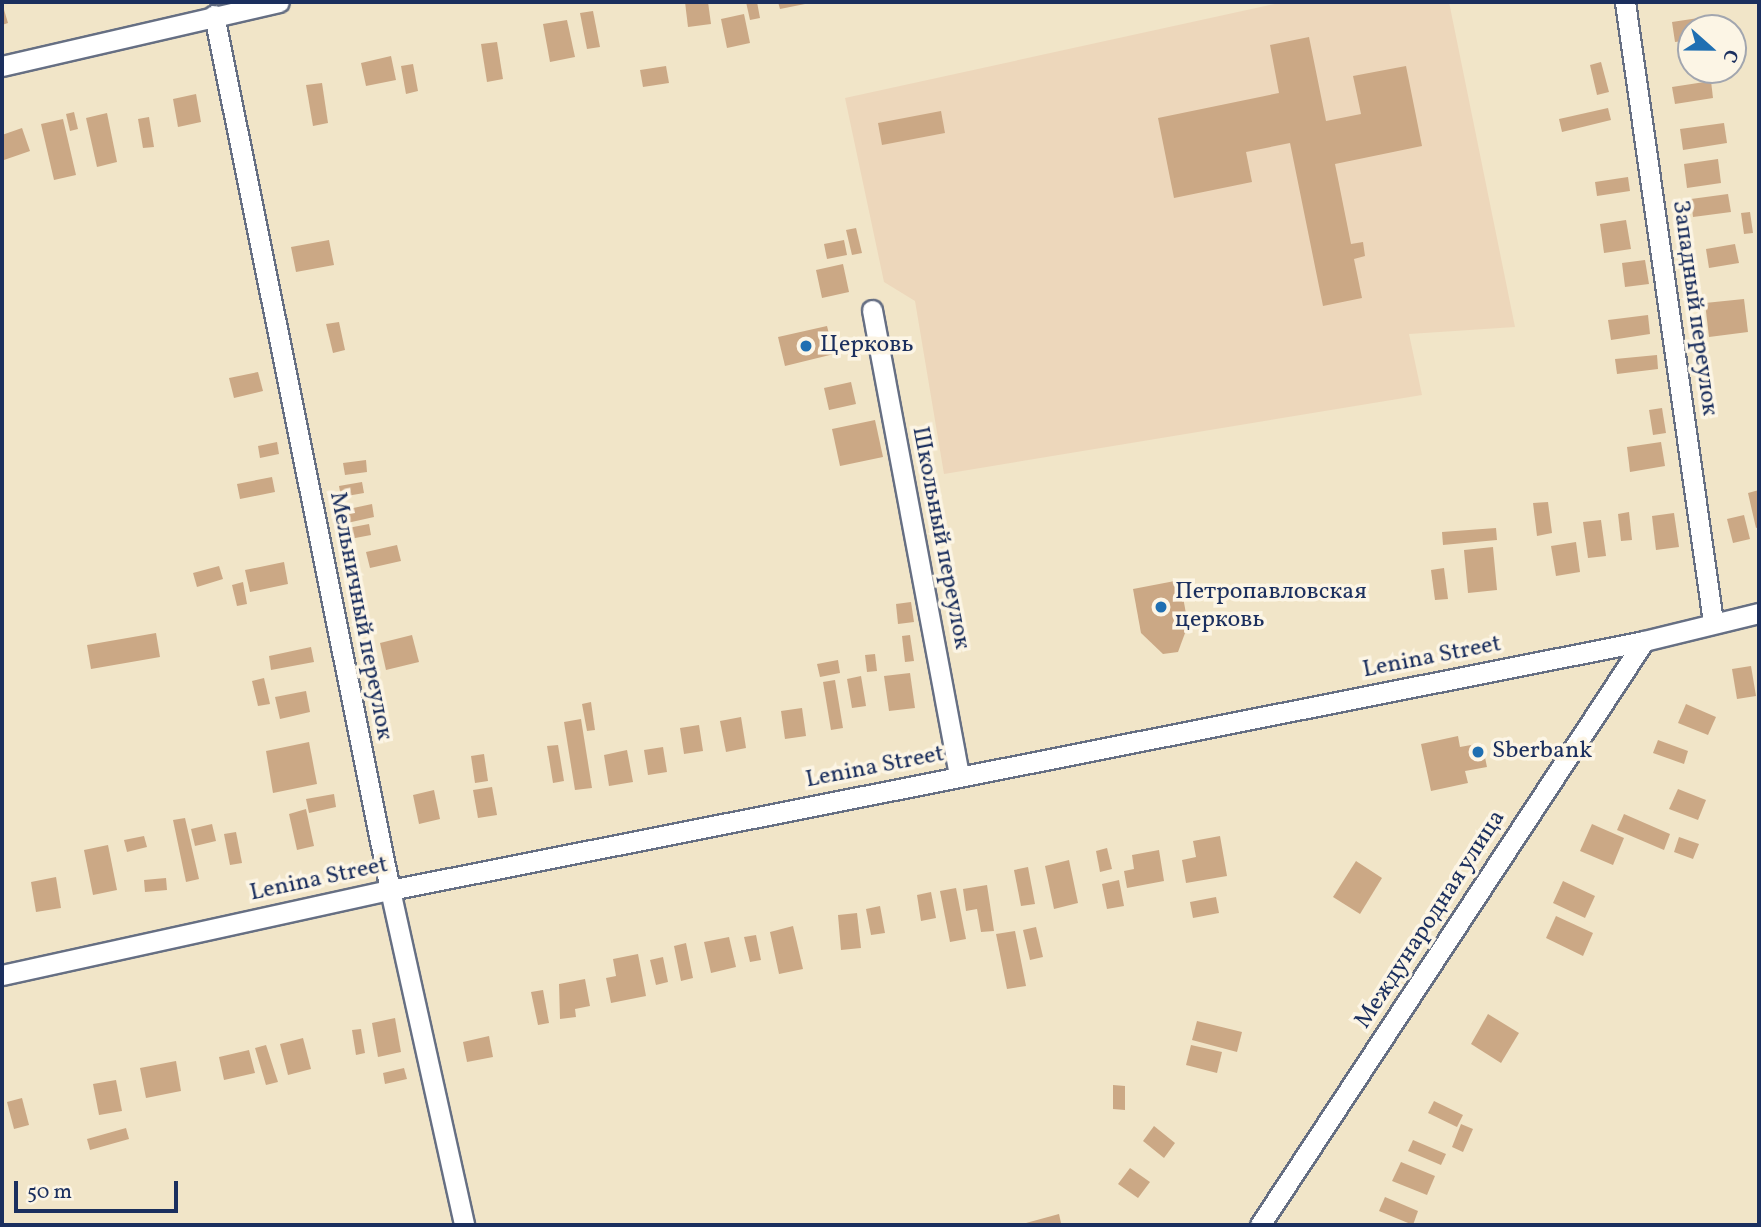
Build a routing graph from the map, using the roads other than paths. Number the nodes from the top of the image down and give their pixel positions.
1 (279, 2) edge
2 (1625, 2) edge
3 (214, 15) junction
4 (2, 66) edge
5 (872, 310) dead end
6 (1759, 613) edge
7 (1713, 622) junction
8 (1644, 641) junction
9 (959, 776) junction
10 (390, 890) junction
11 (2, 975) edge
12 (464, 1225) edge
13 (1260, 1225) edge

1 - 3 street
2 - 7 street, Западный переулок
3 - 4 street
3 - 10 street, Мельничный переулок
5 - 9 street, Школьный переулок
6 - 7 street, Lenina Street
7 - 8 street, Lenina Street
8 - 9 street, Lenina Street
8 - 13 street, Международная улица
9 - 10 street, Lenina Street
10 - 11 street, Lenina Street
10 - 12 street, Мельничный переулок

